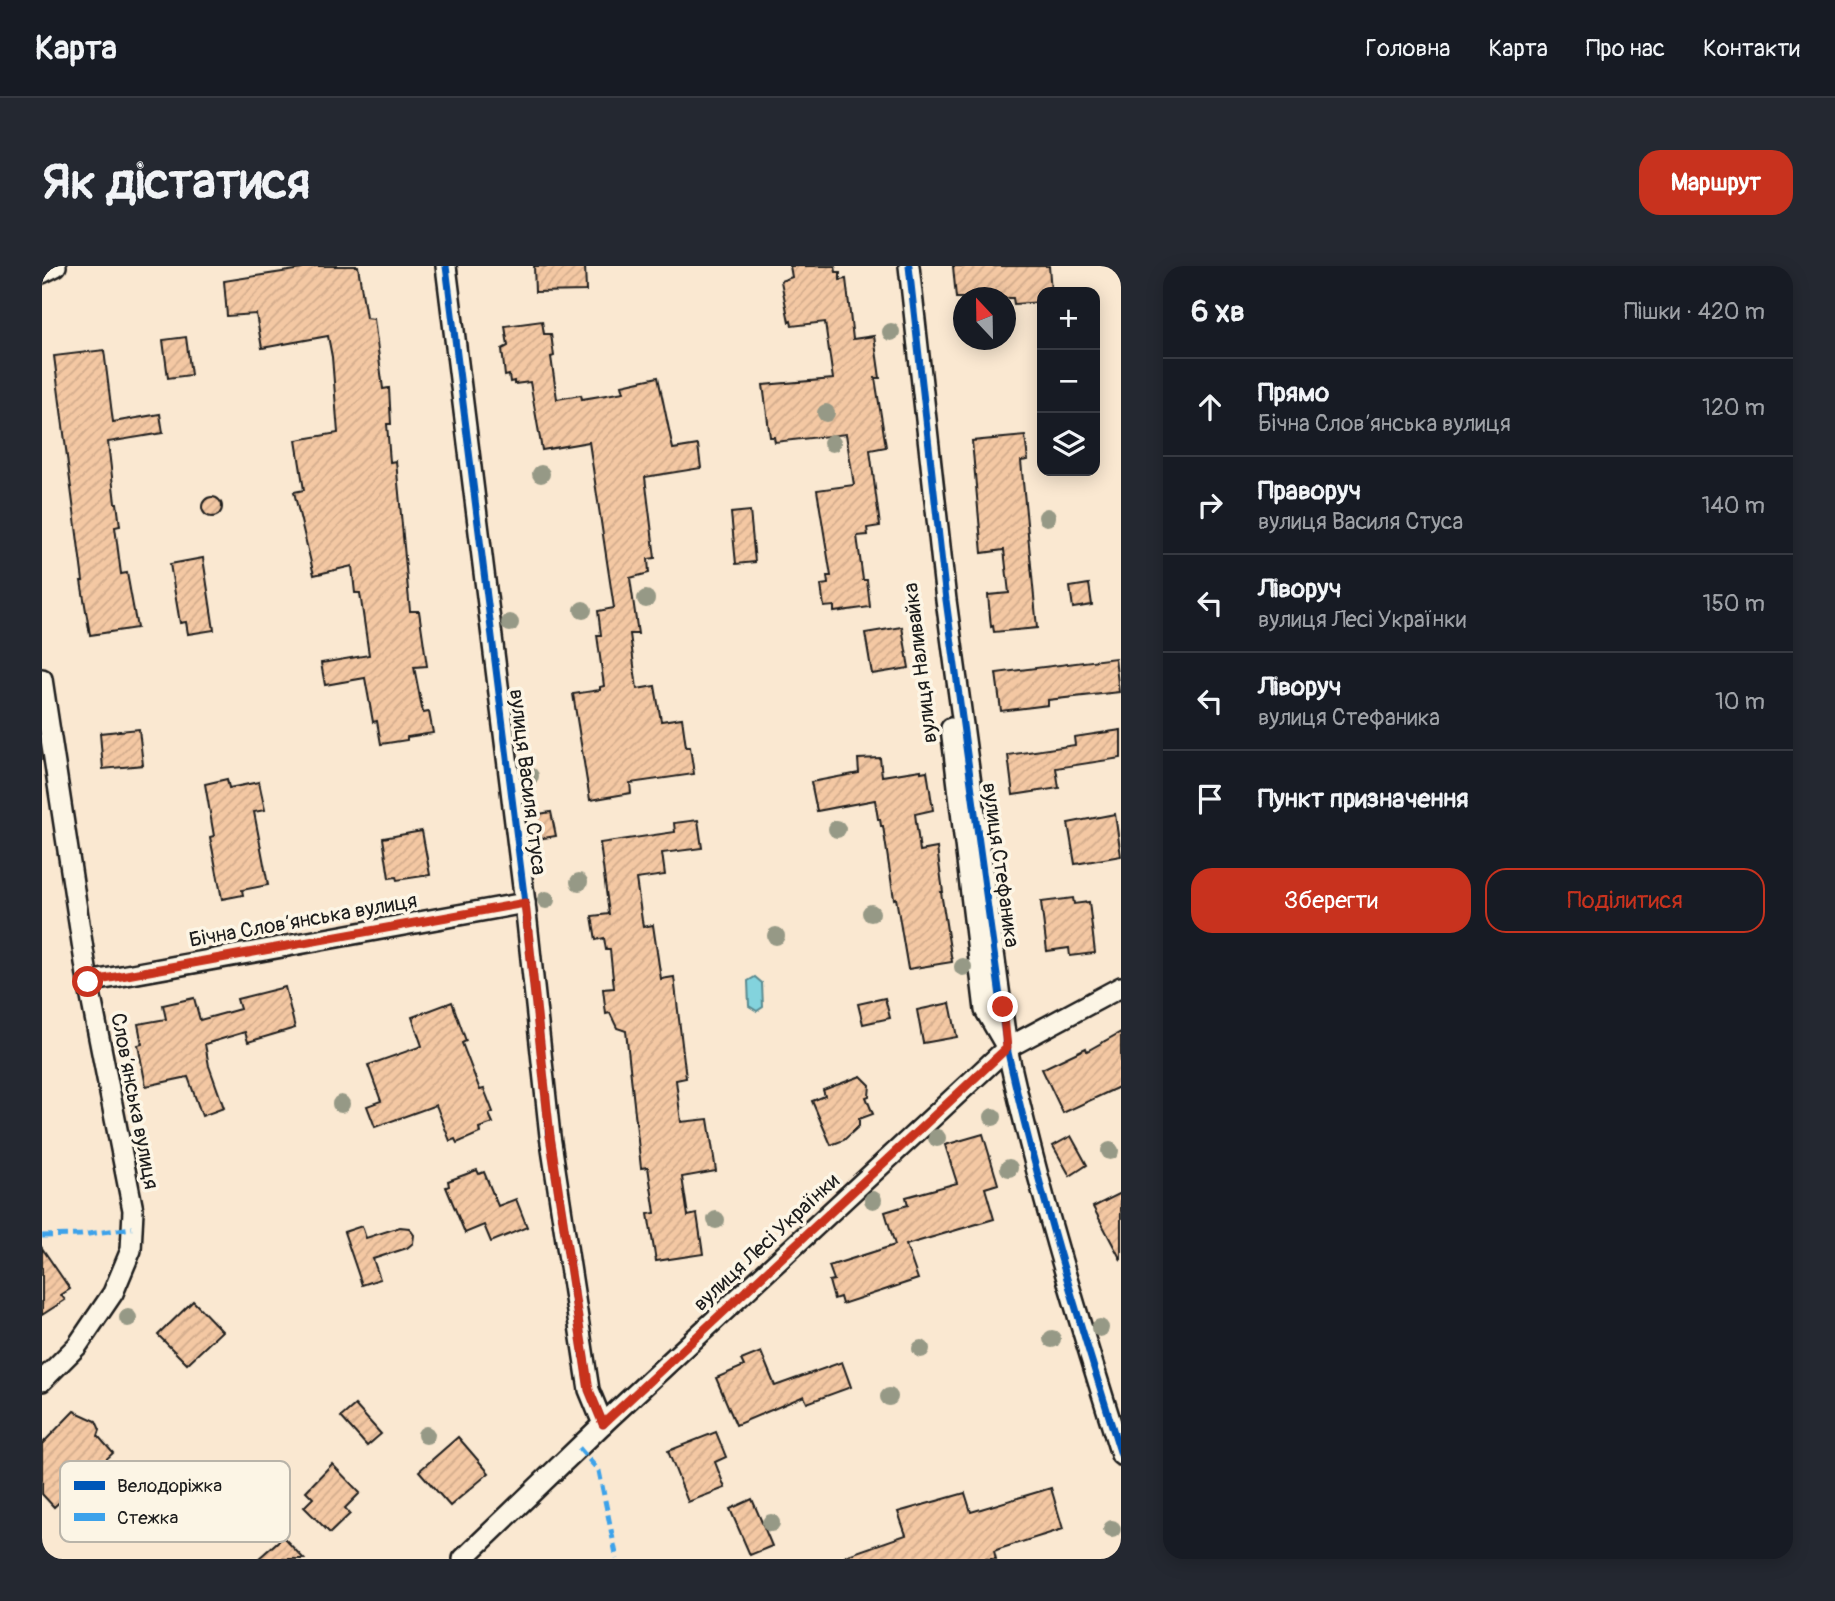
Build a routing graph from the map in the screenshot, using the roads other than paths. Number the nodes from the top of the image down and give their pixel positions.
1 (56, 266) edge
2 (446, 266) edge
3 (900, 266) edge
4 (909, 266) edge
5 (42, 273) edge
6 (42, 679) edge
7 (525, 903) junction
8 (88, 982) junction
9 (1121, 987) edge
10 (1007, 1048) junction
11 (42, 1381) edge
12 (603, 1424) junction
13 (1121, 1455) edge
14 (463, 1559) edge

1 - 5 street
2 - 7 street, вулиця Василя Стуса
3 - 10 street, вулиця Наливайка
4 - 10 street, вулиця Стефаника
6 - 8 street, Словʼянська вулиця
7 - 8 street, Бічна Словʼянська вулиця
7 - 12 street, вулиця Василя Стуса
8 - 11 street, Словʼянська вулиця
9 - 10 street, вулиця Лесі Українки
10 - 12 street, вулиця Лесі Українки
10 - 13 street, вулиця Стефаника
12 - 14 street, вулиця Лесі Українки

